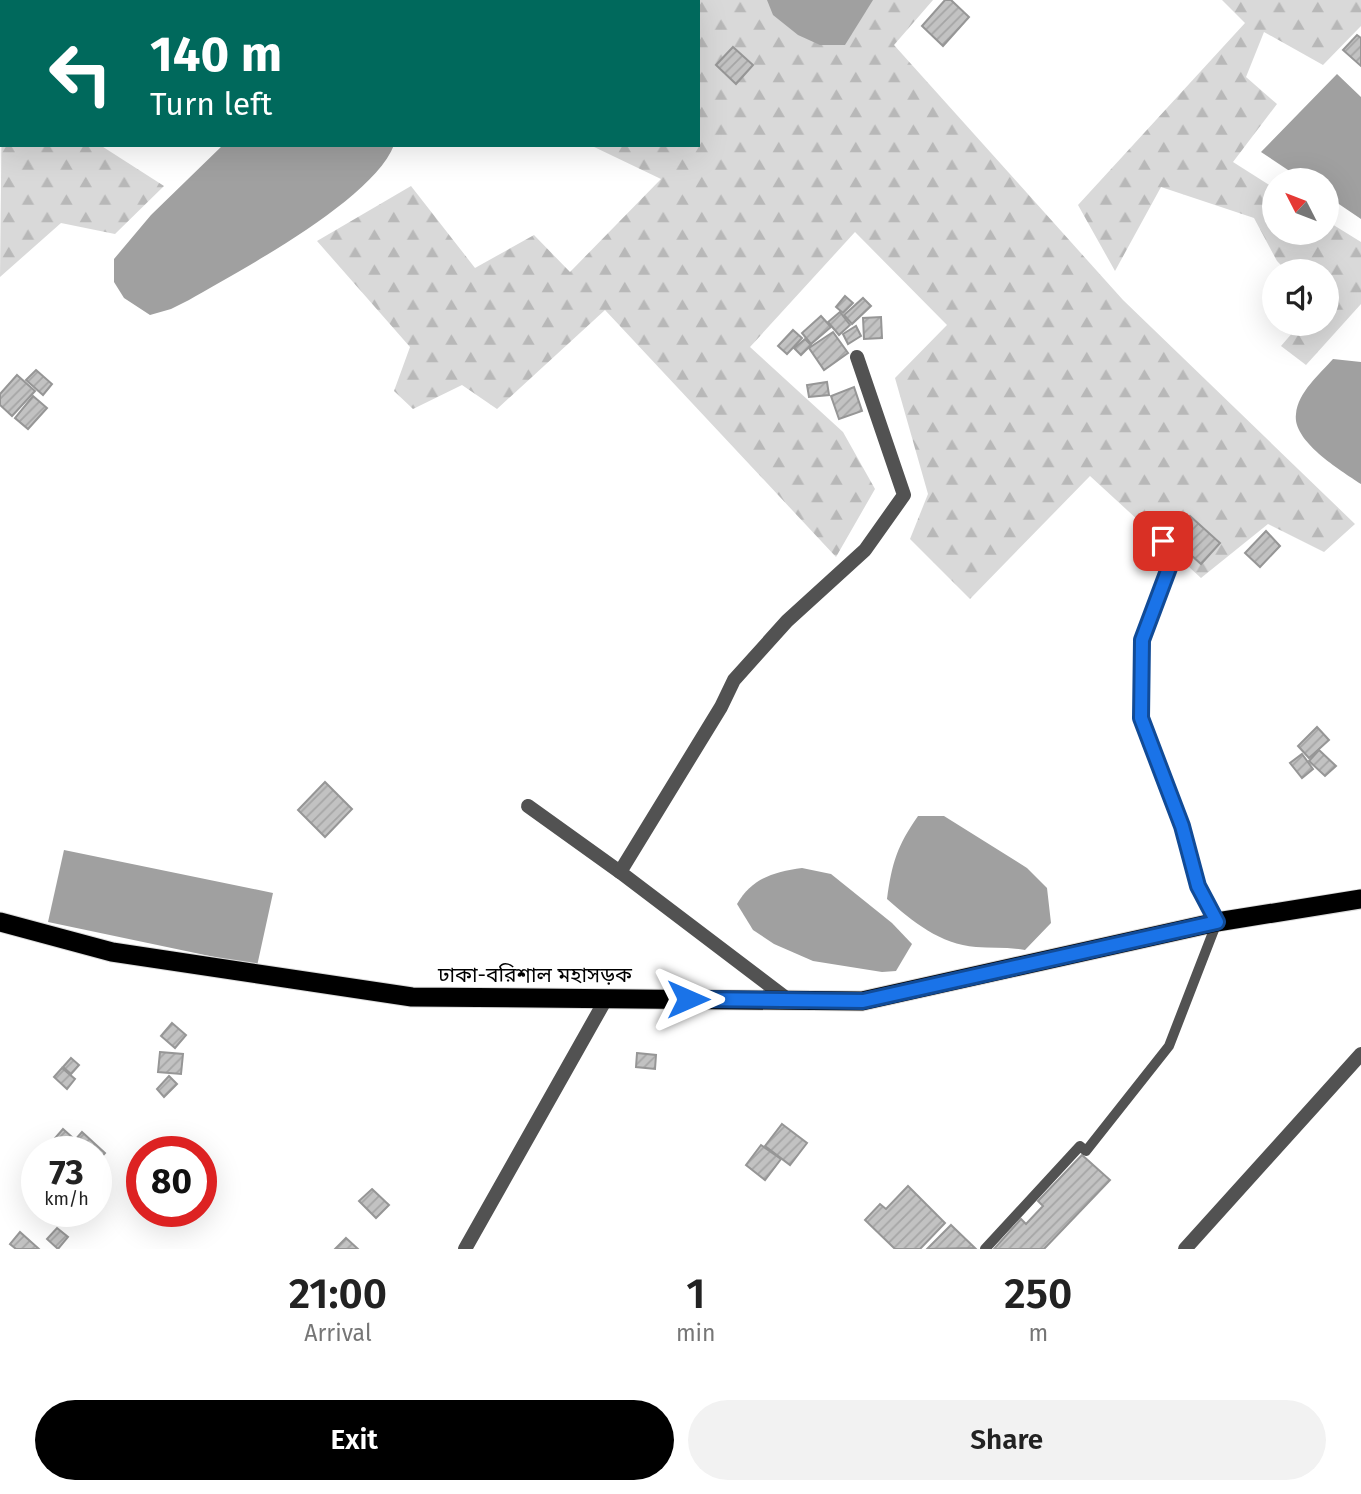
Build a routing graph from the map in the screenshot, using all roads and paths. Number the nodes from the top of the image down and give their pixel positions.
1 (857, 357) dead end
2 (1154, 522) dead end
3 (528, 806) dead end
4 (620, 872) junction
5 (1361, 898) edge
6 (0, 922) edge
7 (1217, 922) junction
8 (606, 999) junction
9 (798, 1000) junction
10 (1361, 1054) edge
11 (465, 1249) edge
12 (985, 1249) edge
13 (1185, 1249) edge

1 - 4 street
2 - 7 lane
3 - 4 street
4 - 9 street
5 - 7 highway, ঢাকা-বরিশাল মহাসড়ক
6 - 8 highway, ঢাকা-বরিশাল মহাসড়ক
7 - 9 highway, ঢাকা-বরিশাল মহাসড়ক
7 - 12 lane
8 - 9 highway, ঢাকা-বরিশাল মহাসড়ক
8 - 11 street
10 - 13 street

